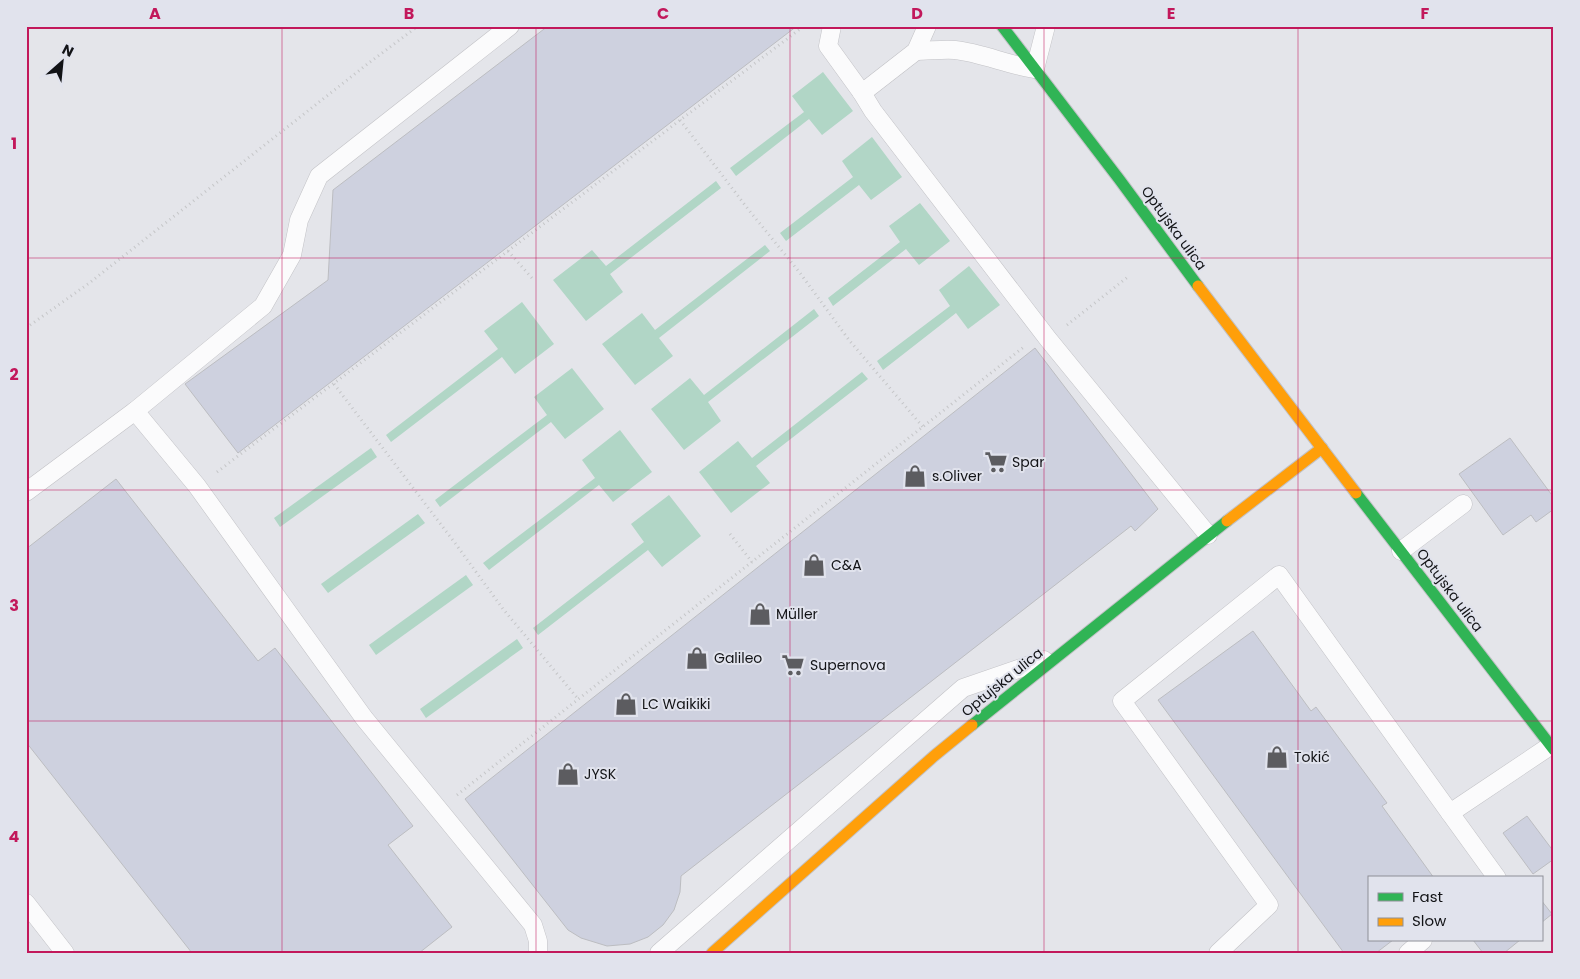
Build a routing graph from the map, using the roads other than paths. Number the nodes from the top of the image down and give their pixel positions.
1 (510, 26) edge
2 (832, 26) edge
3 (927, 26) edge
4 (1002, 26) edge
5 (1046, 26) edge
6 (916, 51) junction
7 (1035, 69) junction
8 (862, 93) junction
9 (135, 411) junction
10 (1322, 448) junction
11 (26, 492) edge
12 (1463, 504) dead end
13 (1208, 535) junction
14 (1401, 551) junction
15 (1059, 655) junction
16 (1552, 748) edge
17 (1450, 813) junction
18 (1496, 876) edge
19 (26, 903) edge
20 (1421, 942) edge
21 (65, 953) edge
22 (538, 953) edge
23 (659, 953) edge
24 (712, 953) edge
25 (1218, 953) edge
26 (1408, 953) edge

1 - 9 lane
2 - 8 lane
3 - 6 lane
4 - 7 main road, Optujska ulica
5 - 7 lane
6 - 7 lane
6 - 8 lane
7 - 10 main road, Optujska ulica
8 - 13 lane
9 - 11 lane
9 - 22 lane
10 - 13 main road, Optujska ulica
10 - 14 main road, Optujska ulica
12 - 14 lane
13 - 15 main road, Optujska ulica
14 - 16 main road, Optujska ulica
15 - 23 lane
15 - 24 main road, Optujska ulica
16 - 17 lane
17 - 18 lane
17 - 25 lane
19 - 21 lane
20 - 26 lane

